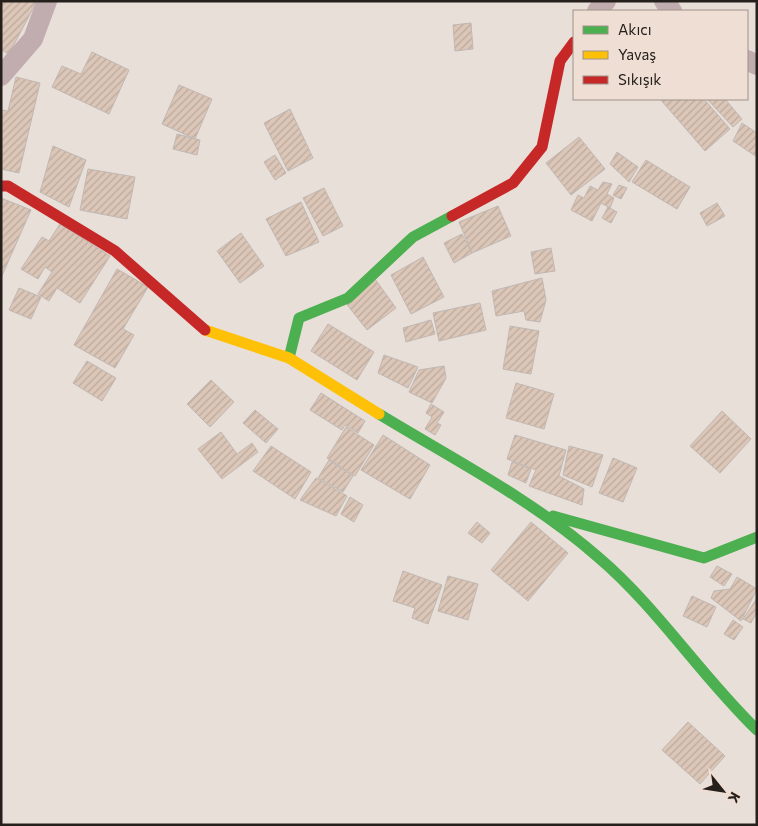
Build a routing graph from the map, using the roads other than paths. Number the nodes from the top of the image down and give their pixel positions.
1 (47, 1) edge
2 (573, 43) edge
3 (1, 76) edge
4 (1, 186) edge
5 (289, 358) junction
6 (539, 512) junction
7 (757, 537) edge
8 (757, 730) edge

1 - 3 street
2 - 5 street
4 - 5 street
5 - 6 street
6 - 7 street
6 - 8 street

